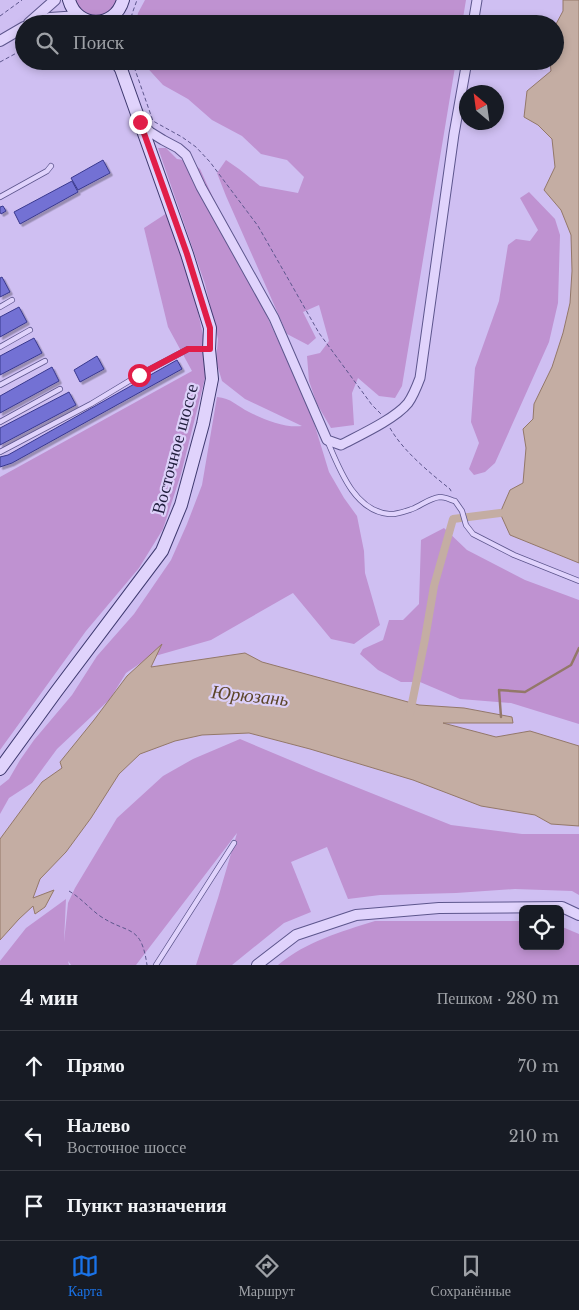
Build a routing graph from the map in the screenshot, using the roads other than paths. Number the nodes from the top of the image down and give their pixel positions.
1 (55, 0) edge
2 (69, 0) edge
3 (477, 0) edge
4 (123, 2) edge
5 (38, 15) edge
6 (78, 15) edge
7 (114, 15) edge
8 (121, 15) edge
9 (474, 15) edge
10 (15, 32) edge
11 (0, 41) edge
12 (121, 70) edge
13 (465, 70) edge
14 (140, 122) junction
15 (51, 166) dead end
16 (0, 197) edge
17 (12, 300) dead end
18 (0, 307) edge
19 (30, 330) dead end
20 (0, 346) edge
21 (210, 349) junction
22 (45, 361) dead end
23 (0, 385) edge
24 (60, 389) dead end
25 (0, 422) edge
26 (327, 440) junction
27 (0, 452) edge
28 (579, 581) edge
29 (0, 769) edge
30 (234, 843) dead end
31 (579, 915) edge
32 (156, 965) edge
33 (257, 965) edge

1 - 5 street
2 - 6 main road
3 - 9 street
4 - 7 main road
4 - 8 main road
10 - 11 street
12 - 14 main road, Восточное шоссе
13 - 26 street
14 - 21 main road, Восточное шоссе
14 - 26 street
15 - 16 lane
17 - 18 lane
19 - 20 lane
21 - 27 lane
21 - 29 main road, Восточное шоссе
22 - 23 lane
24 - 25 lane
26 - 28 lane
30 - 32 lane
31 - 33 street

